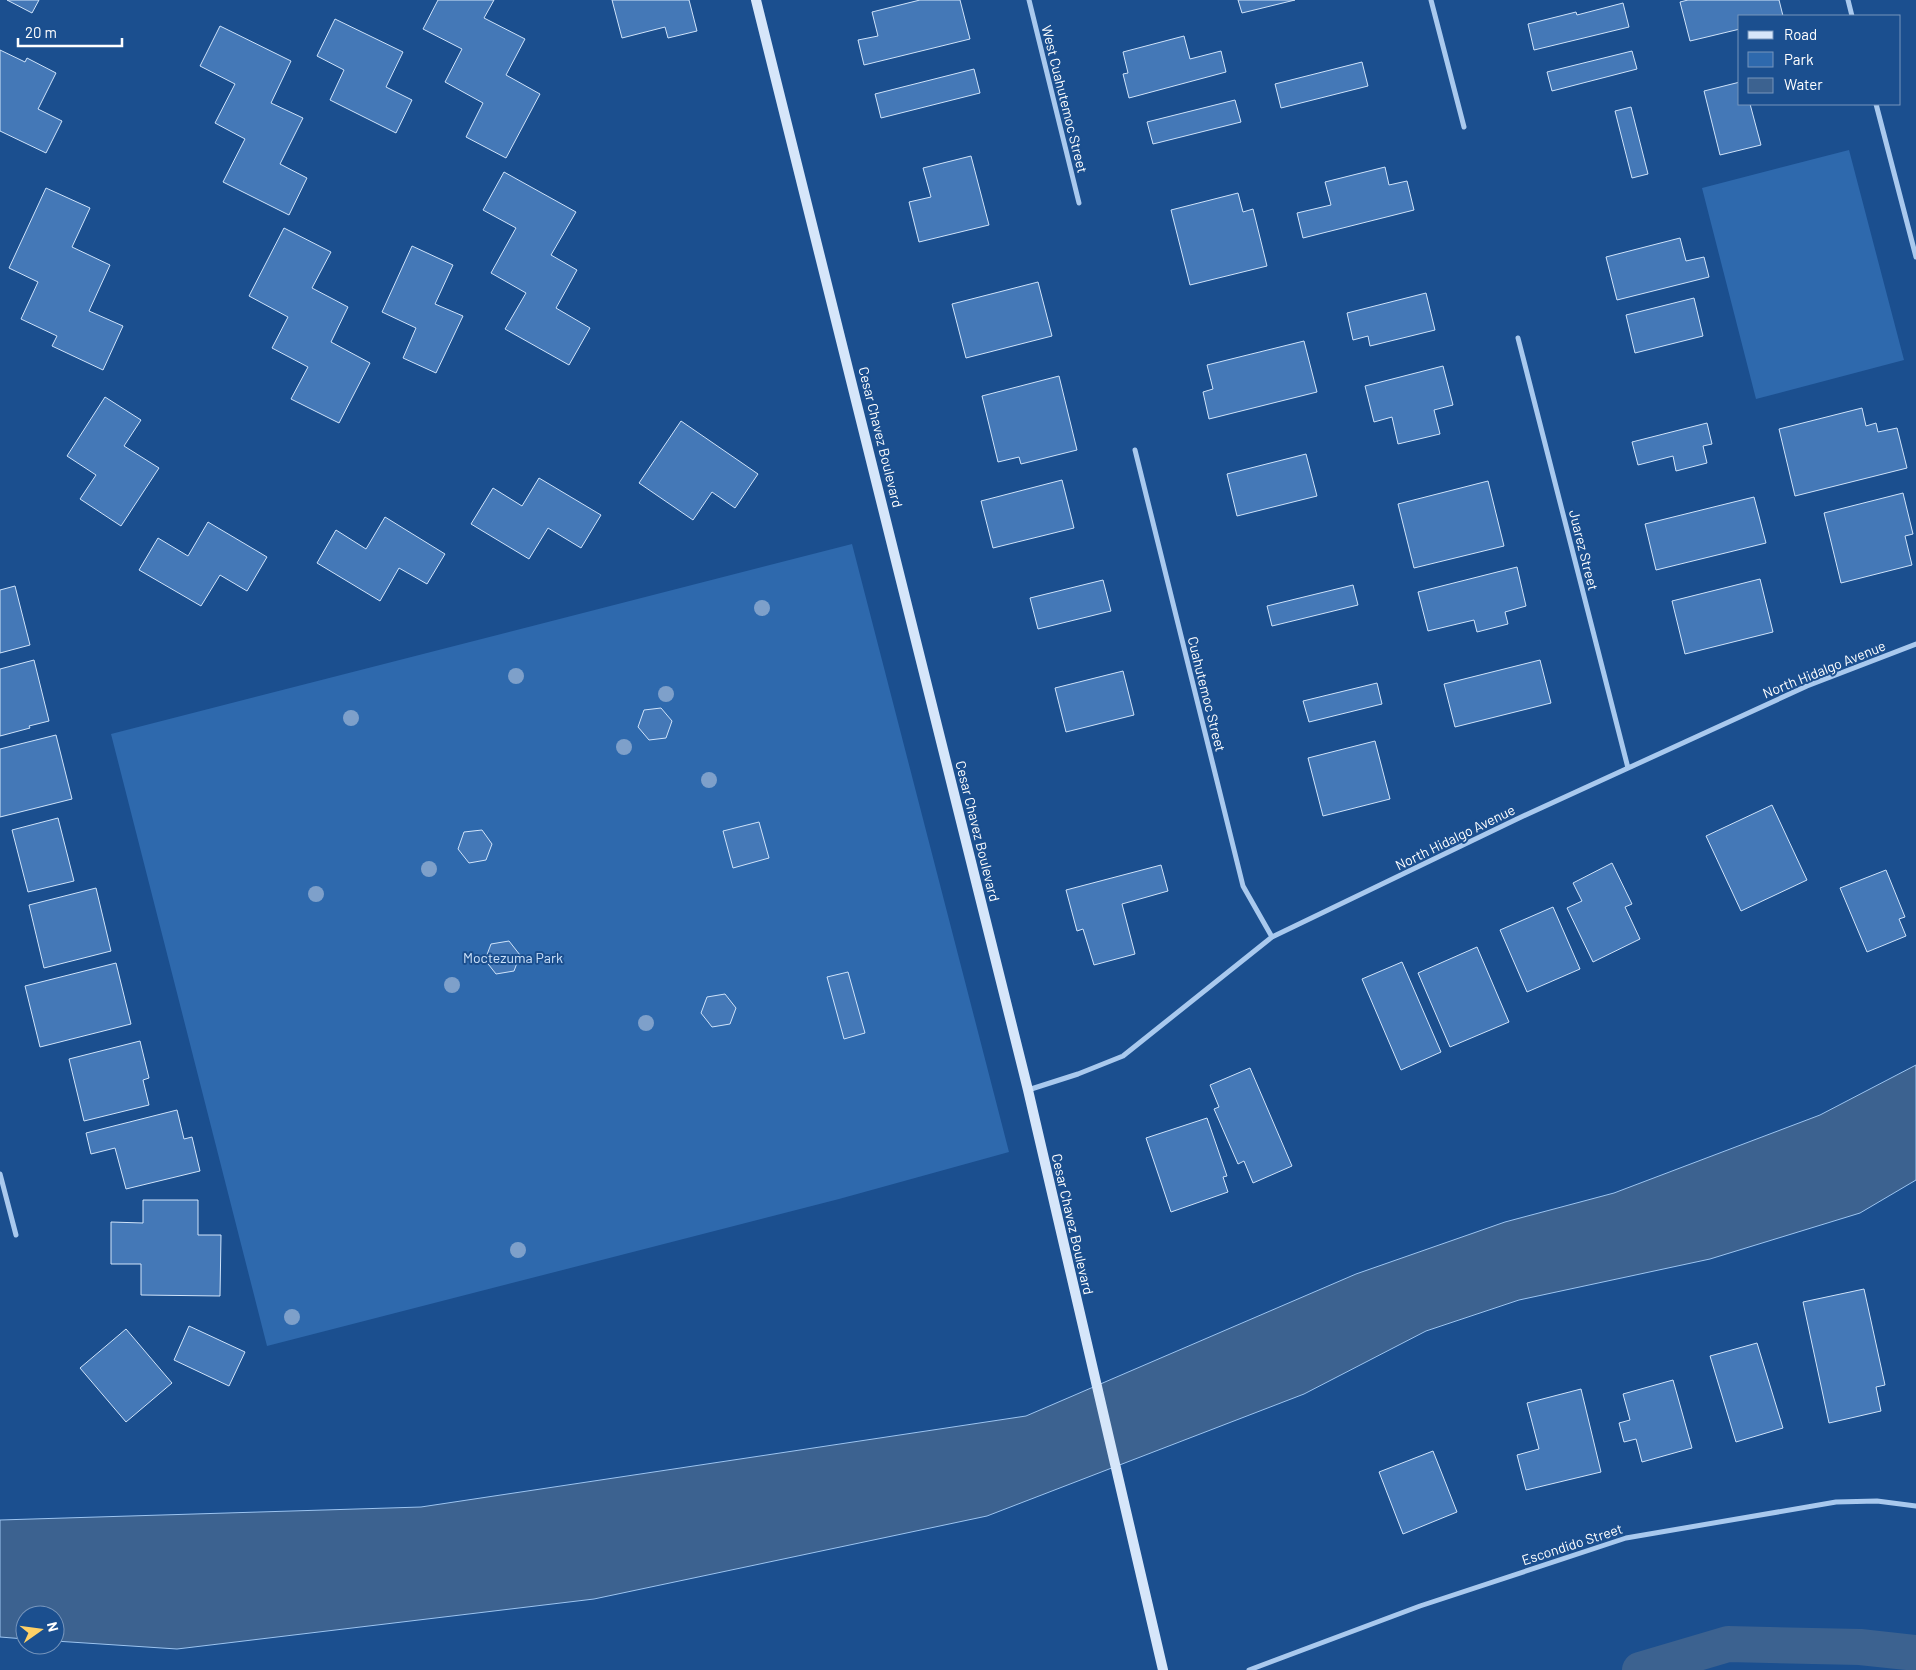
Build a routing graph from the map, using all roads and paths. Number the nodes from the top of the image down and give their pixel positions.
1 (756, 0) edge
2 (1029, 0) edge
3 (1431, 0) edge
4 (1848, 0) edge
5 (1852, 15) edge
6 (1876, 105) edge
7 (1464, 127) dead end
8 (1079, 202) dead end
9 (1916, 257) edge
10 (1518, 338) dead end
11 (1135, 450) dead end
12 (1916, 644) edge
13 (1628, 768) junction
14 (1272, 937) junction
15 (1028, 1090) junction
16 (0, 1174) edge
17 (16, 1235) dead end
18 (1916, 1506) edge
19 (1163, 1670) edge
20 (1249, 1670) edge

1 - 15 street, Cesar Chavez Boulevard
2 - 8 street, West Cuahutemoc Street
3 - 7 street
4 - 5 street
6 - 9 street
10 - 13 street, Juarez Street
11 - 14 street, Cuahutemoc Street
12 - 13 street, North Hidalgo Avenue
13 - 14 street, North Hidalgo Avenue
14 - 15 street, North Hidalgo Avenue
15 - 19 street, Cesar Chavez Boulevard
16 - 17 street
18 - 20 street, Escondido Street

